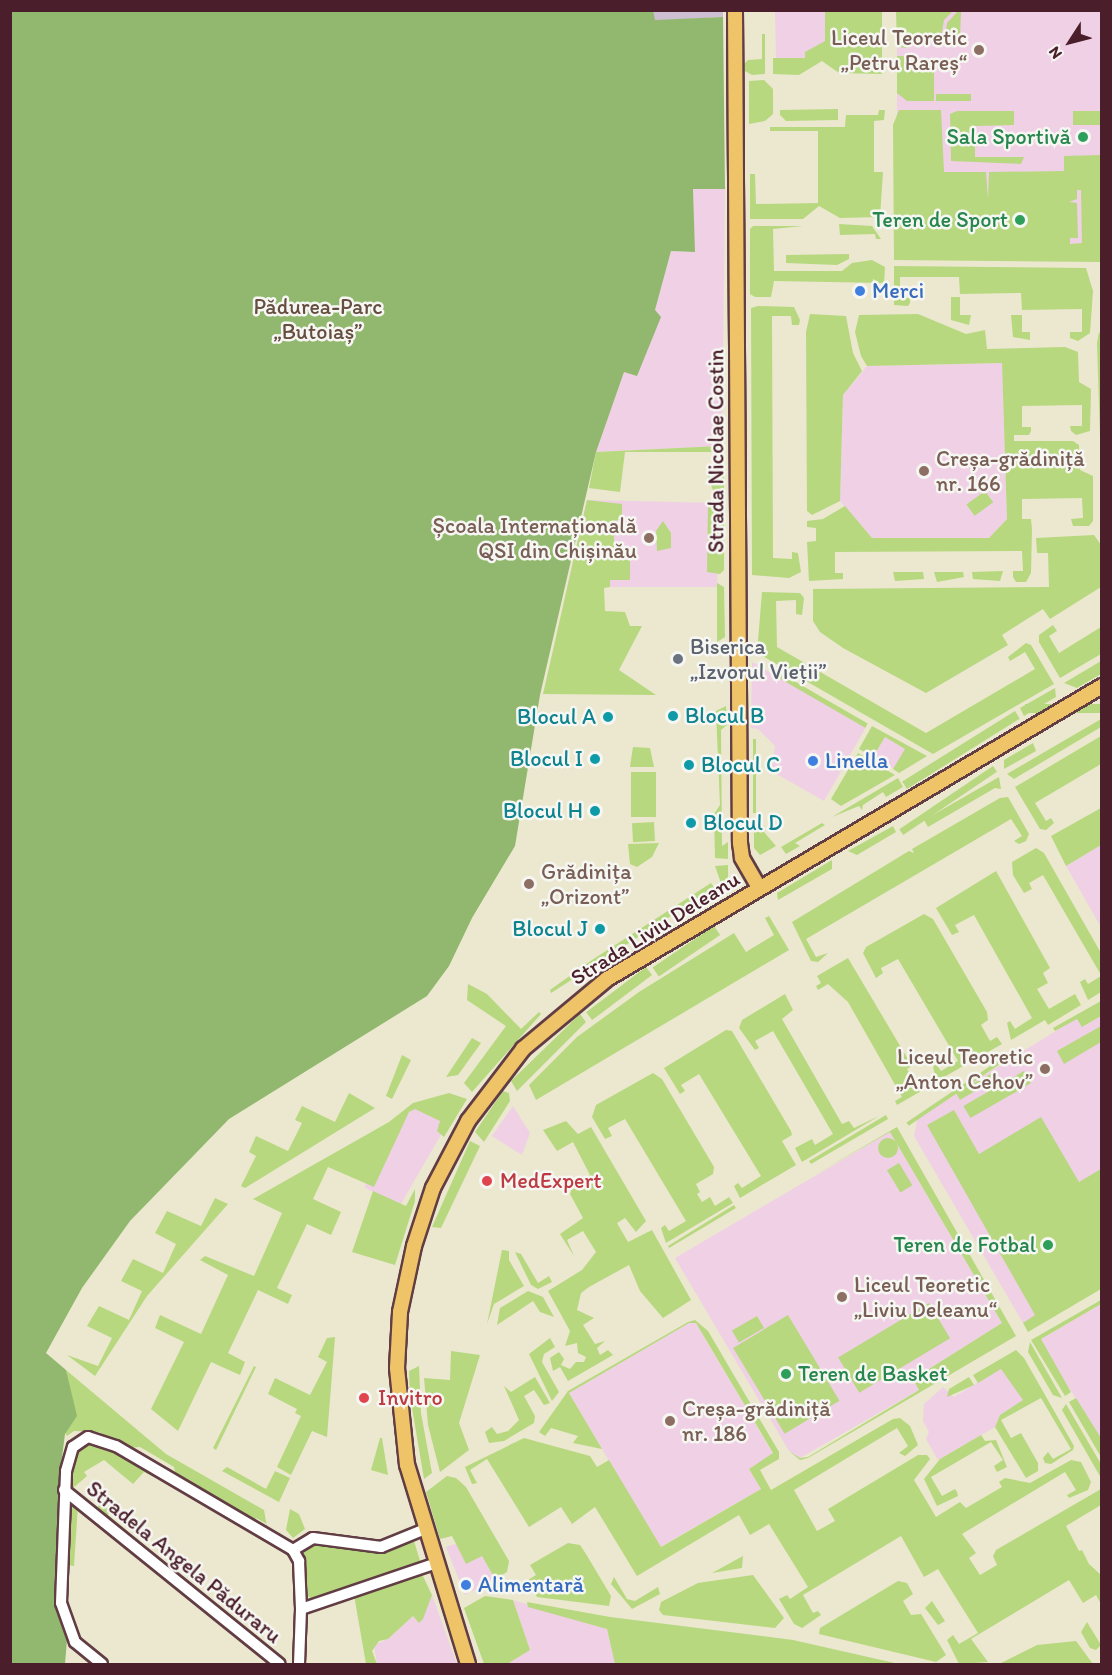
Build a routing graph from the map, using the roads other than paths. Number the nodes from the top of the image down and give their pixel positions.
1 (735, 10) edge
2 (1101, 686) edge
3 (759, 887) junction
4 (64, 1490) junction
5 (425, 1529) junction
6 (294, 1550) junction
7 (437, 1563) junction
8 (301, 1609) junction
9 (458, 1626) junction
10 (102, 1665) edge
11 (280, 1665) edge
12 (300, 1665) edge
13 (468, 1665) edge
14 (476, 1665) edge

1 - 3 main road, Strada Nicolae Costin
2 - 3 main road, Strada Liviu Deleanu
3 - 5 main road, Strada Liviu Deleanu
4 - 6 street
4 - 10 street
4 - 11 street, Stradela Angela Păduraru
5 - 6 street
5 - 7 main road, Strada Liviu Deleanu
6 - 8 street
7 - 8 street, Stradela Angela Păduraru
7 - 9 main road, Strada Liviu Deleanu
8 - 12 street, Stradela Angela Păduraru
9 - 13 main road, Strada Liviu Deleanu
9 - 14 main road, Strada Liviu Deleanu

